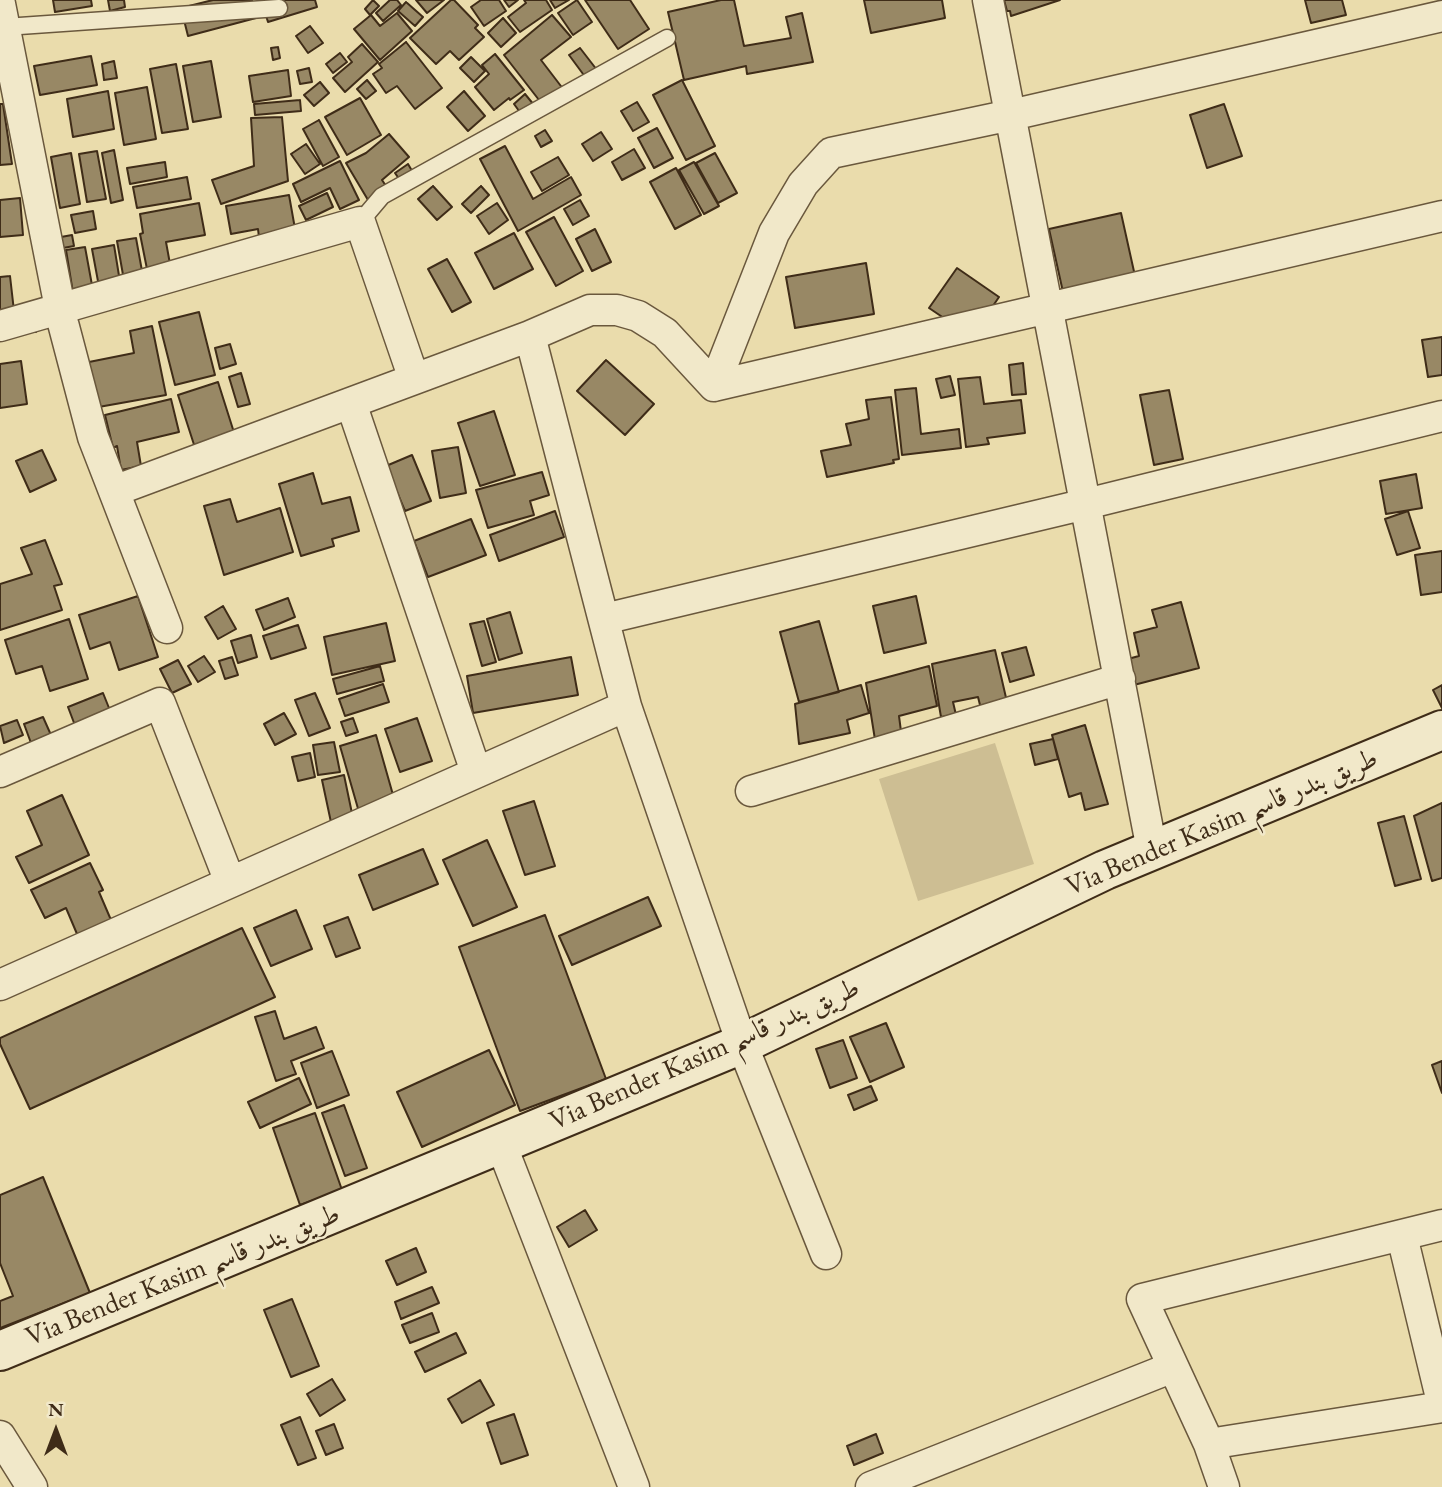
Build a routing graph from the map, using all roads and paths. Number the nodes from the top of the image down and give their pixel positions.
1 (988, 0) edge
2 (279, 8) dead end
3 (2, 15) edge
4 (1442, 16) edge
5 (667, 38) dead end
6 (1011, 115) junction
7 (1442, 216) edge
8 (360, 222) junction
9 (1048, 306) junction
10 (60, 307) junction
11 (0, 326) edge
12 (530, 336) junction
13 (414, 379) junction
14 (714, 386) junction
15 (351, 403) junction
16 (1442, 416) edge
17 (114, 491) junction
18 (1086, 504) junction
19 (604, 619) junction
20 (167, 628) dead end
21 (1120, 679) junction
22 (626, 706) junction
23 (1442, 730) edge
24 (0, 772) edge
25 (477, 772) junction
26 (751, 791) dead end
27 (1152, 850) junction
28 (230, 882) junction
29 (0, 985) edge
30 (742, 1044) junction
31 (501, 1144) junction
32 (1442, 1225) edge
33 (1402, 1236) junction
34 (826, 1254) dead end
35 (0, 1351) edge
36 (1173, 1367) junction
37 (1442, 1405) edge
38 (0, 1436) edge
39 (1209, 1444) junction
40 (32, 1487) edge
41 (634, 1487) edge
42 (871, 1487) edge
43 (1224, 1487) edge

1 - 6 street
2 - 3 lane
3 - 10 street
4 - 6 street
5 - 8 lane
6 - 9 street
6 - 14 street
7 - 9 street
8 - 10 street
8 - 13 street
9 - 14 street
9 - 18 street
10 - 11 street
10 - 17 street
12 - 13 street
12 - 14 street
12 - 19 street
13 - 15 street
15 - 17 street
15 - 25 street
16 - 18 street
17 - 20 street
18 - 19 street
18 - 21 street
19 - 22 street
21 - 26 street
21 - 27 street
22 - 25 street
22 - 30 street
23 - 27 street, Via Bender Kasim طريق بندر قاسم
24 - 28 street
25 - 28 street
27 - 30 street, Via Bender Kasim طريق بندر قاسم
28 - 29 street
30 - 31 street, Via Bender Kasim طريق بندر قاسم
30 - 34 street
31 - 35 street, Via Bender Kasim طريق بندر قاسم
31 - 41 street
32 - 33 street
33 - 36 street
33 - 37 street
36 - 39 street
36 - 42 street
37 - 39 street
38 - 40 street
39 - 43 street

